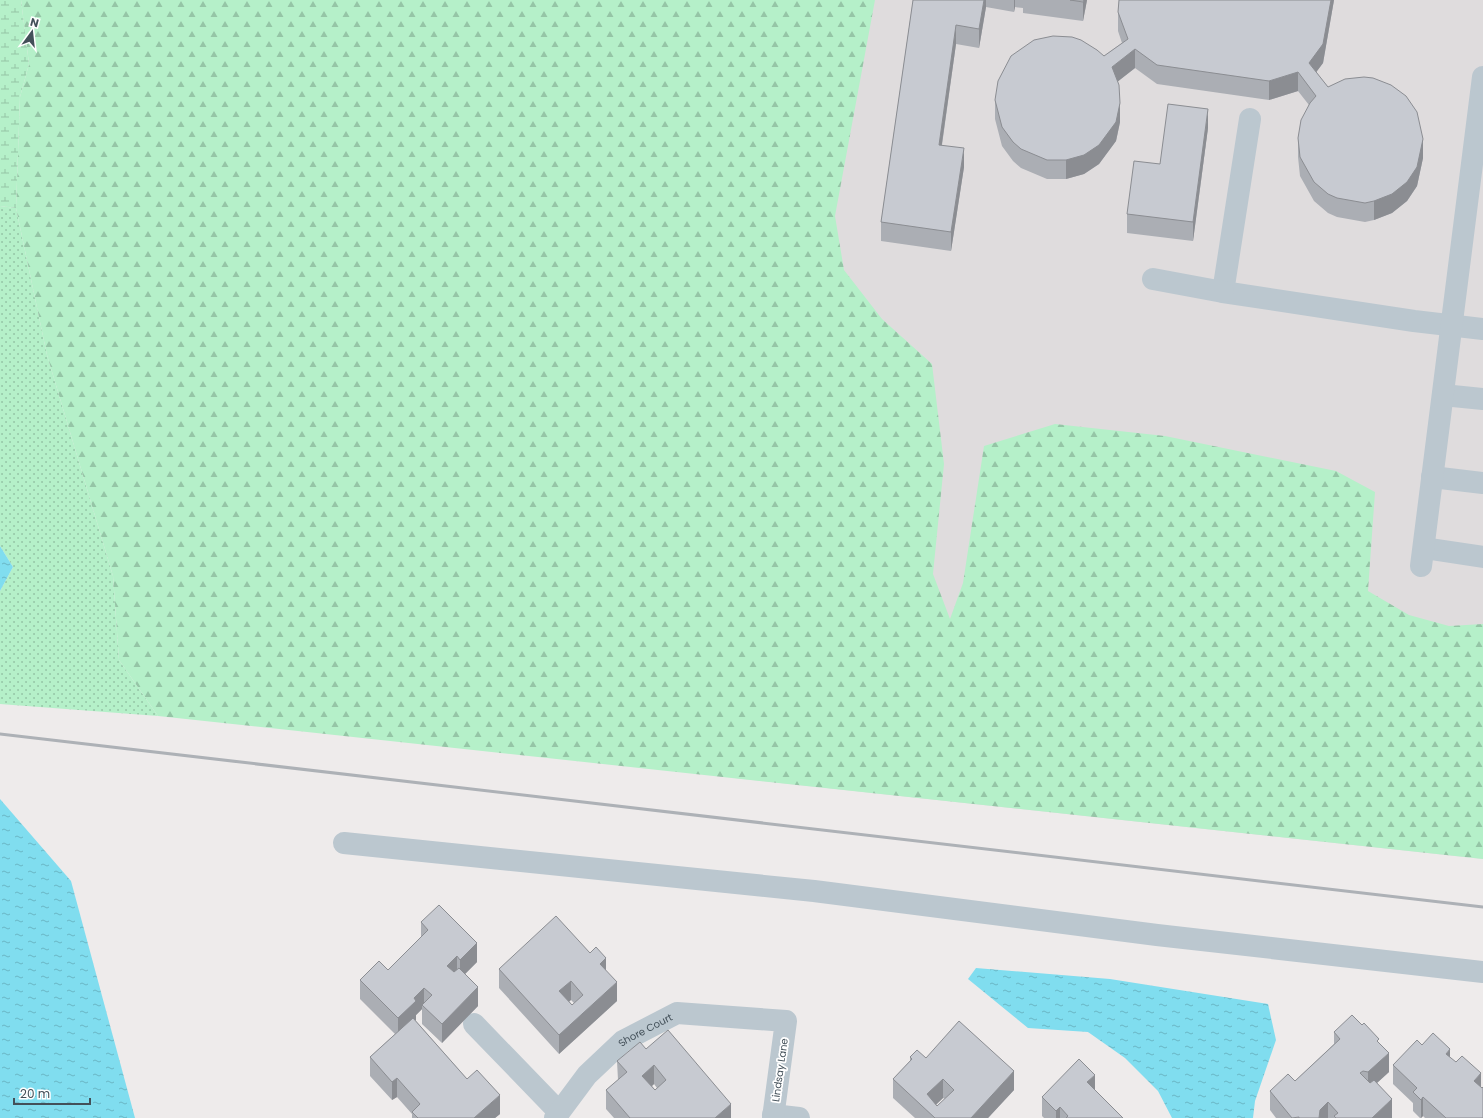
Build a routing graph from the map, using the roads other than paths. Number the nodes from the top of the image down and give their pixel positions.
1 (1483, 77) edge
2 (1250, 119) dead end
3 (1153, 278) dead end
4 (1223, 292) junction
5 (1451, 326) junction
6 (1483, 329) edge
7 (1443, 395) junction
8 (1483, 399) edge
9 (1432, 477) junction
10 (1483, 483) edge
11 (1483, 557) edge
12 (344, 843) dead end
13 (1483, 972) edge
14 (786, 1021) joint
15 (474, 1024) dead end
16 (557, 1115) edge
17 (773, 1116) edge
18 (799, 1118) edge

1 - 5 street
2 - 4 street
3 - 4 street
4 - 5 street
5 - 6 street
5 - 7 street
7 - 8 street
7 - 9 street
9 - 10 street
9 - 11 street
12 - 13 street
14 - 16 street, Shore Court
14 - 17 street, Lindsay Lane
15 - 16 street, Shore Court
17 - 18 street

